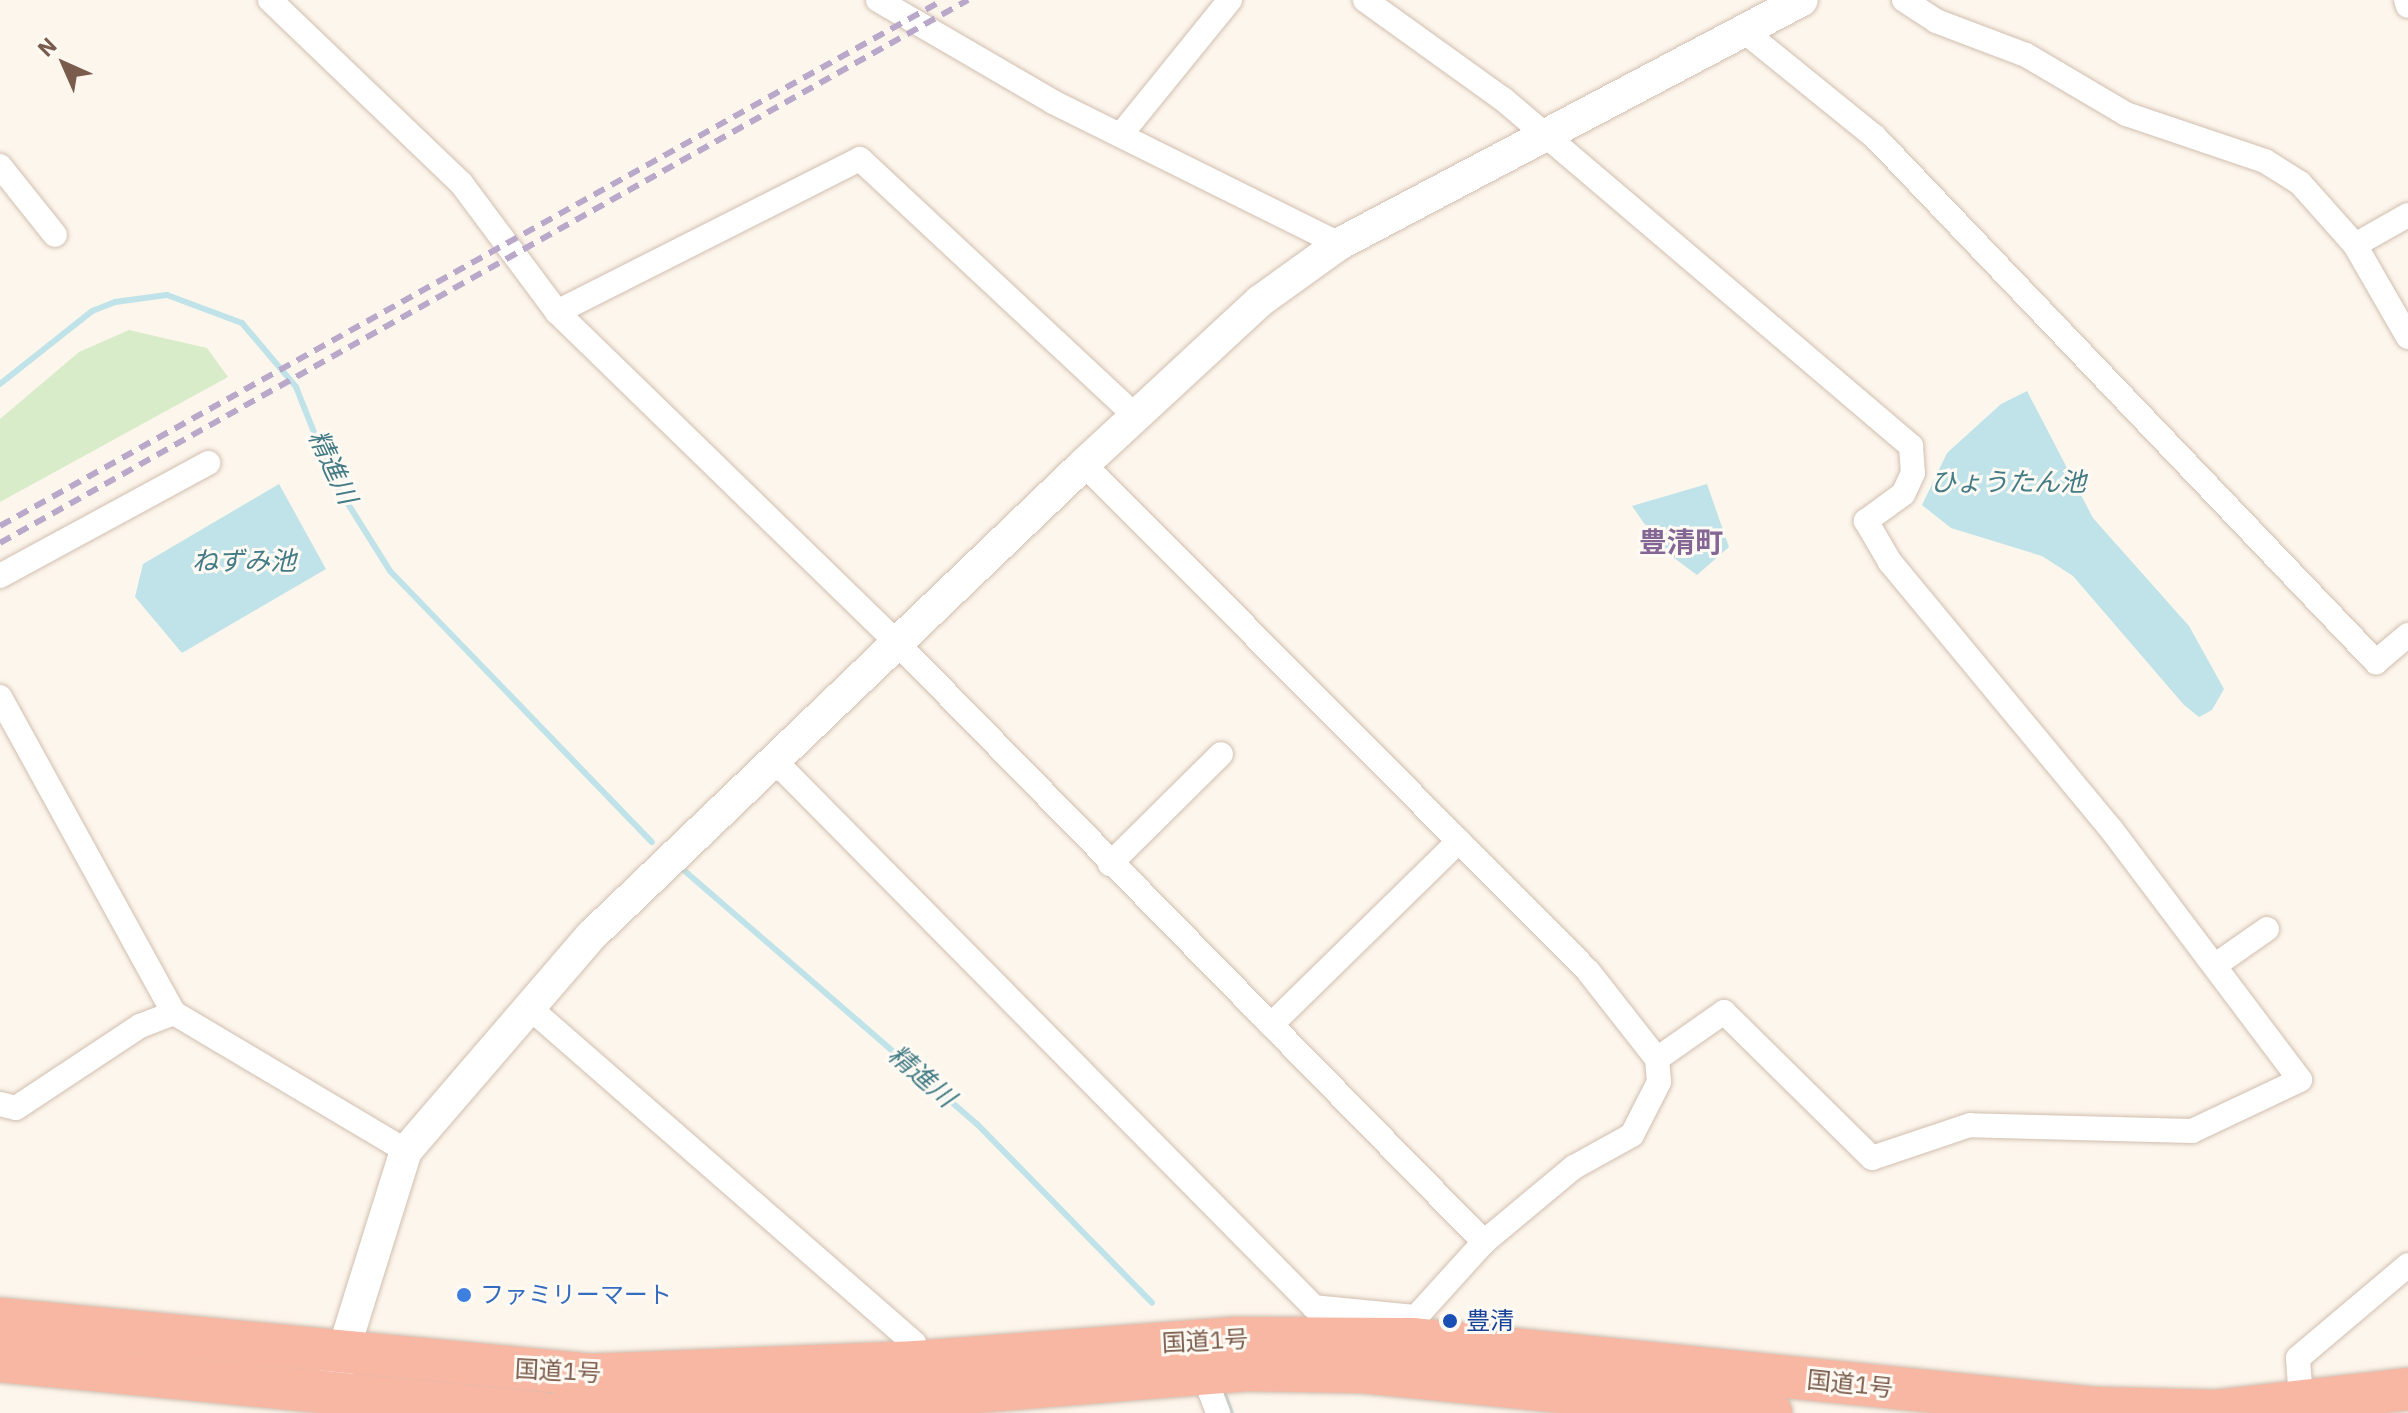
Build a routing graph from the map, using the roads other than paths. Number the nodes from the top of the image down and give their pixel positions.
1 (270, 0) edge
2 (878, 0) edge
3 (1230, 0) edge
4 (1365, 0) edge
5 (1802, 0) edge
6 (1904, 0) edge
7 (2406, 0) edge
8 (2408, 6) edge
9 (1744, 31) junction
10 (1123, 132) junction
11 (1545, 136) junction
12 (0, 166) edge
13 (2408, 215) edge
14 (55, 235) dead end
15 (1339, 244) junction
16 (2355, 245) junction
17 (557, 312) junction
18 (2408, 337) edge
19 (1137, 417) junction
20 (208, 463) dead end
21 (1084, 464) junction
22 (0, 576) edge
23 (2408, 635) edge
24 (899, 645) junction
25 (0, 697) edge
26 (1221, 754) dead end
27 (776, 762) junction
28 (1459, 841) junction
29 (1110, 864) junction
30 (2267, 929) dead end
31 (2217, 964) junction
32 (531, 1009) junction
33 (174, 1013) junction
34 (1271, 1025) junction
35 (1657, 1059) junction
36 (0, 1104) edge
37 (406, 1151) junction
38 (1484, 1242) junction
39 (2408, 1265) edge
40 (0, 1319) edge
41 (1414, 1328) junction
42 (0, 1361) edge
43 (916, 1362) junction
44 (336, 1373) junction
45 (2408, 1389) edge
46 (1211, 1395) edge
47 (2301, 1401) junction
48 (877, 1407) edge
49 (2122, 1411) edge
50 (542, 1413) edge
51 (558, 1413) edge
52 (1771, 1413) edge

1 - 17 street
2 - 10 street
3 - 10 street
4 - 11 street
5 - 9 street
6 - 16 street
7 - 8 street
9 - 11 street
9 - 23 street
10 - 15 street
11 - 15 street
11 - 31 street
12 - 14 street
13 - 16 street
15 - 19 street
16 - 18 street
17 - 19 street
17 - 24 street
19 - 21 street
20 - 22 street
21 - 24 street
21 - 28 street
24 - 27 street
24 - 29 street
25 - 33 street
26 - 29 street
27 - 32 street
27 - 41 street
28 - 34 street
28 - 35 street
29 - 34 street
30 - 31 street
31 - 35 street
32 - 37 street
32 - 43 street
33 - 36 street
33 - 37 street
34 - 38 street
35 - 38 street
37 - 44 street
38 - 41 street
39 - 47 street
40 - 44 highway, 国道1号
41 - 43 highway, 国道1号
41 - 49 highway, 国道1号
42 - 44 highway, 国道1号
43 - 44 highway, 国道1号
44 - 50 highway, 国道1号
45 - 47 highway, 国道1号
46 - 48 highway, 国道1号
46 - 52 highway, 国道1号
47 - 49 highway, 国道1号
48 - 51 highway, 国道1号

